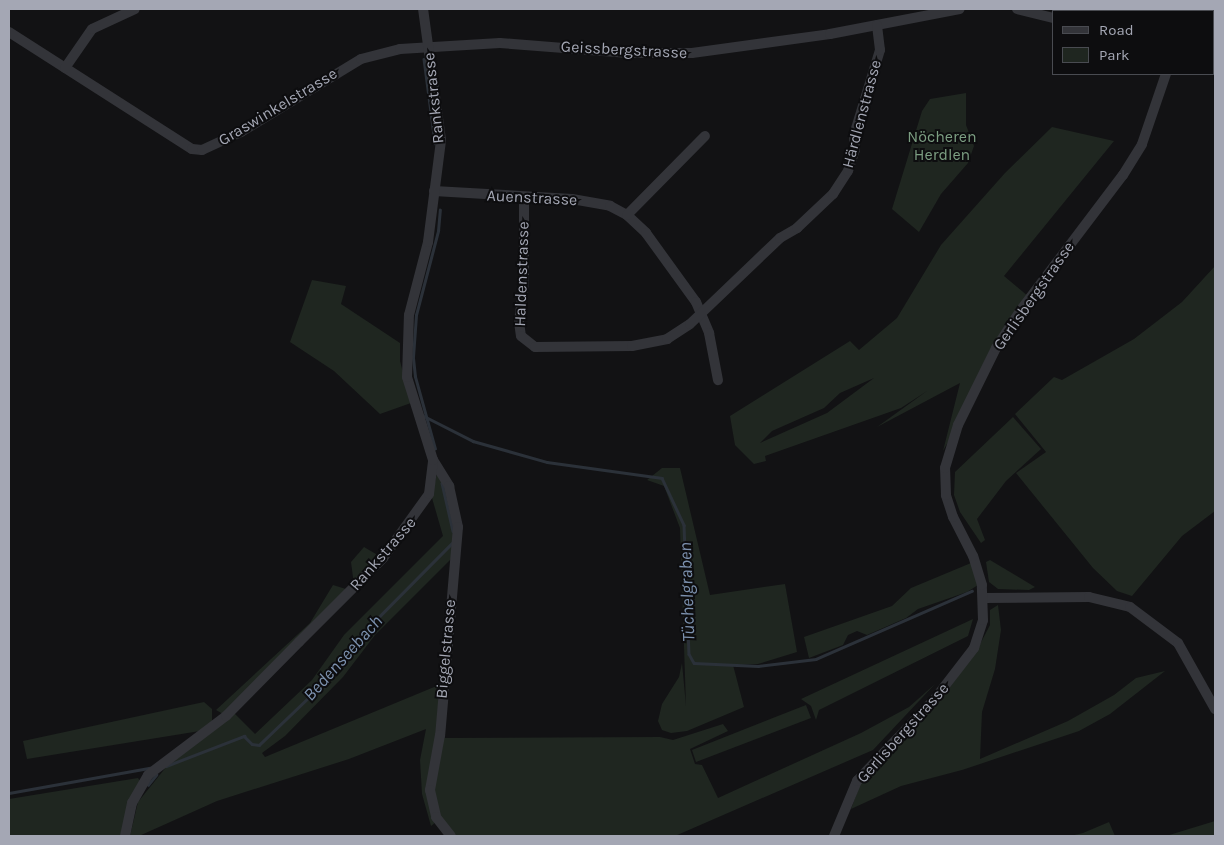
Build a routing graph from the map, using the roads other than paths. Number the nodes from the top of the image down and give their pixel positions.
1 (135, 9) edge
2 (424, 9) edge
3 (960, 9) edge
4 (1017, 9) edge
5 (1052, 18) edge
6 (877, 26) junction
7 (9, 32) edge
8 (428, 46) junction
9 (65, 68) junction
10 (1166, 75) edge
11 (705, 136) dead end
12 (434, 191) junction
13 (524, 198) junction
14 (627, 215) junction
15 (701, 314) junction
16 (718, 380) dead end
17 (433, 460) junction
18 (984, 598) junction
19 (1215, 709) edge
20 (125, 836) edge
21 (451, 836) edge
22 (834, 836) edge

1 - 9 street
2 - 8 street, Rankstrasse
3 - 6 street
4 - 5 street
6 - 8 street, Geissbergstrasse
6 - 15 street, Härdlenstrasse
7 - 9 street, Graswinkelstrasse
8 - 9 street, Graswinkelstrasse
8 - 12 street, Rankstrasse
10 - 18 street, Gerlisbergstrasse
11 - 14 street
12 - 13 street, Auenstrasse
12 - 17 street, Rankstrasse
13 - 14 street, Auenstrasse
13 - 15 street, Haldenstrasse
14 - 15 street, Auenstrasse
15 - 16 street, Auenstrasse
17 - 20 street, Rankstrasse
17 - 21 street, Biggelstrasse
18 - 19 street
18 - 22 street, Gerlisbergstrasse

